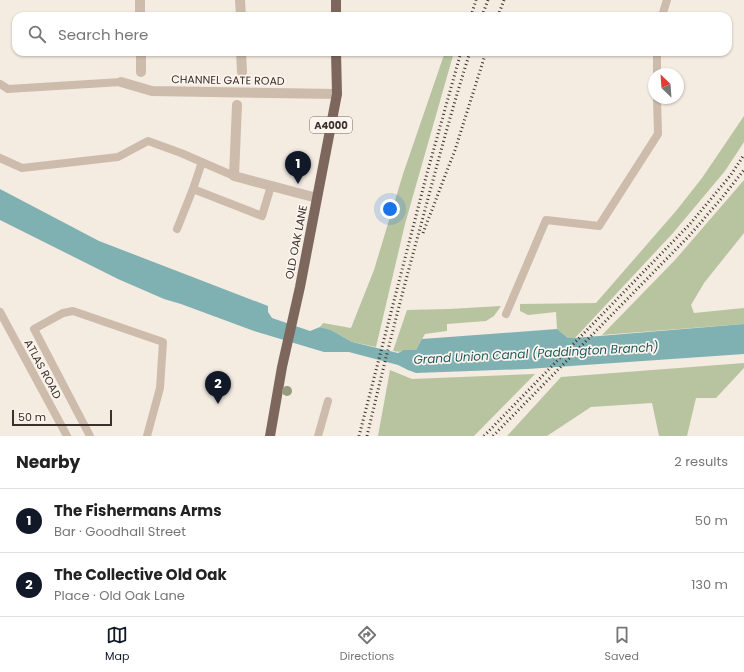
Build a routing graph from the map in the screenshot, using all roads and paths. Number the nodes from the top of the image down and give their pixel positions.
1 (140, 0) edge
2 (240, 0) edge
3 (336, 0) edge
4 (667, 0) edge
5 (140, 12) edge
6 (241, 12) edge
7 (336, 12) edge
8 (663, 12) edge
9 (141, 56) edge
10 (241, 56) edge
11 (336, 56) edge
12 (657, 56) edge
13 (657, 68) edge
14 (142, 72) dead end
15 (242, 72) dead end
16 (121, 82) joint
17 (0, 84) edge
18 (337, 94) junction
19 (657, 104) edge
20 (237, 106) dead end
21 (0, 158) edge
22 (202, 162) junction
23 (234, 176) junction
24 (272, 186) junction
25 (193, 189) junction
26 (317, 198) junction
27 (177, 229) dead end
28 (0, 312) edge
29 (506, 314) dead end
30 (328, 401) dead end
31 (67, 436) edge
32 (90, 436) edge
33 (147, 436) edge
34 (270, 436) edge
35 (318, 436) edge

1 - 5 street
2 - 6 street
3 - 7 main road
4 - 8 lane
9 - 14 street
10 - 15 street
11 - 18 main road, OLD OAK LANE / A4000
12 - 13 lane
16 - 17 lane
16 - 18 street, CHANNEL GATE ROAD
18 - 26 main road, OLD OAK LANE / A4000
19 - 29 lane
20 - 23 street
21 - 22 lane
22 - 23 lane
22 - 25 lane
23 - 24 street
24 - 25 lane
24 - 26 street
25 - 27 lane
26 - 34 main road, OLD OAK LANE / A4000
28 - 31 lane, ATLAS ROAD
30 - 35 lane
32 - 33 lane

